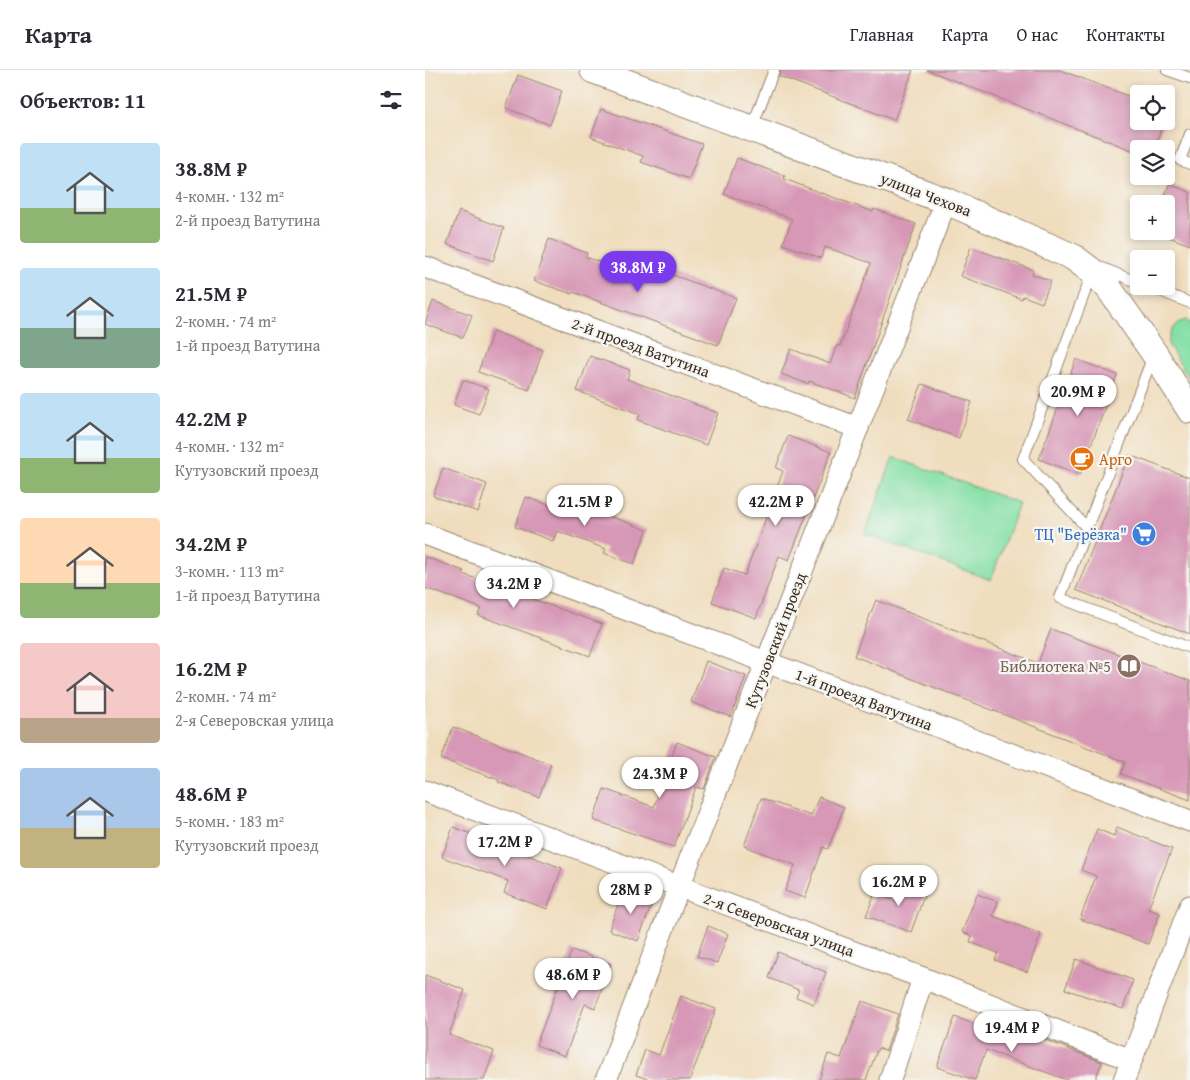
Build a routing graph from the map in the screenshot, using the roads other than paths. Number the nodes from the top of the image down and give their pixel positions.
1 (593, 70) edge
2 (774, 70) edge
3 (1167, 70) edge
4 (1190, 78) edge
5 (751, 129) junction
6 (1190, 134) edge
7 (1190, 164) edge
8 (947, 200) junction
9 (1083, 264) junction
10 (425, 267) edge
11 (1130, 279) edge
12 (1170, 295) edge
13 (1190, 303) edge
14 (1154, 353) junction
15 (1190, 410) edge
16 (858, 428) junction
17 (1087, 528) junction
18 (425, 534) edge
19 (1190, 648) edge
20 (766, 662) junction
21 (425, 791) edge
22 (1190, 821) edge
23 (679, 887) junction
24 (1190, 906) edge
25 (923, 978) junction
26 (1131, 1060) junction
27 (606, 1080) edge
28 (890, 1080) edge
29 (1124, 1080) edge

1 - 5 street, улица Чехова
2 - 5 lane
3 - 4 lane
5 - 8 street, улица Чехова
6 - 7 lane
8 - 9 street, улица Чехова
8 - 16 street, Кутузовский проезд
9 - 11 lane
9 - 14 street, улица Чехова
9 - 17 lane
10 - 16 street, 2-й проезд Ватутина
12 - 13 lane
14 - 15 street, улица Чехова
14 - 17 lane
16 - 20 street, Кутузовский проезд
17 - 19 lane
18 - 20 street, 1-й проезд Ватутина
20 - 22 street, 1-й проезд Ватутина
20 - 23 street, Кутузовский проезд
21 - 23 street, 2-я Северовская улица
23 - 25 street, 2-я Северовская улица
23 - 27 street, Кутузовский проезд
24 - 26 street
25 - 26 street, 2-я Северовская улица
25 - 28 street
26 - 29 street

